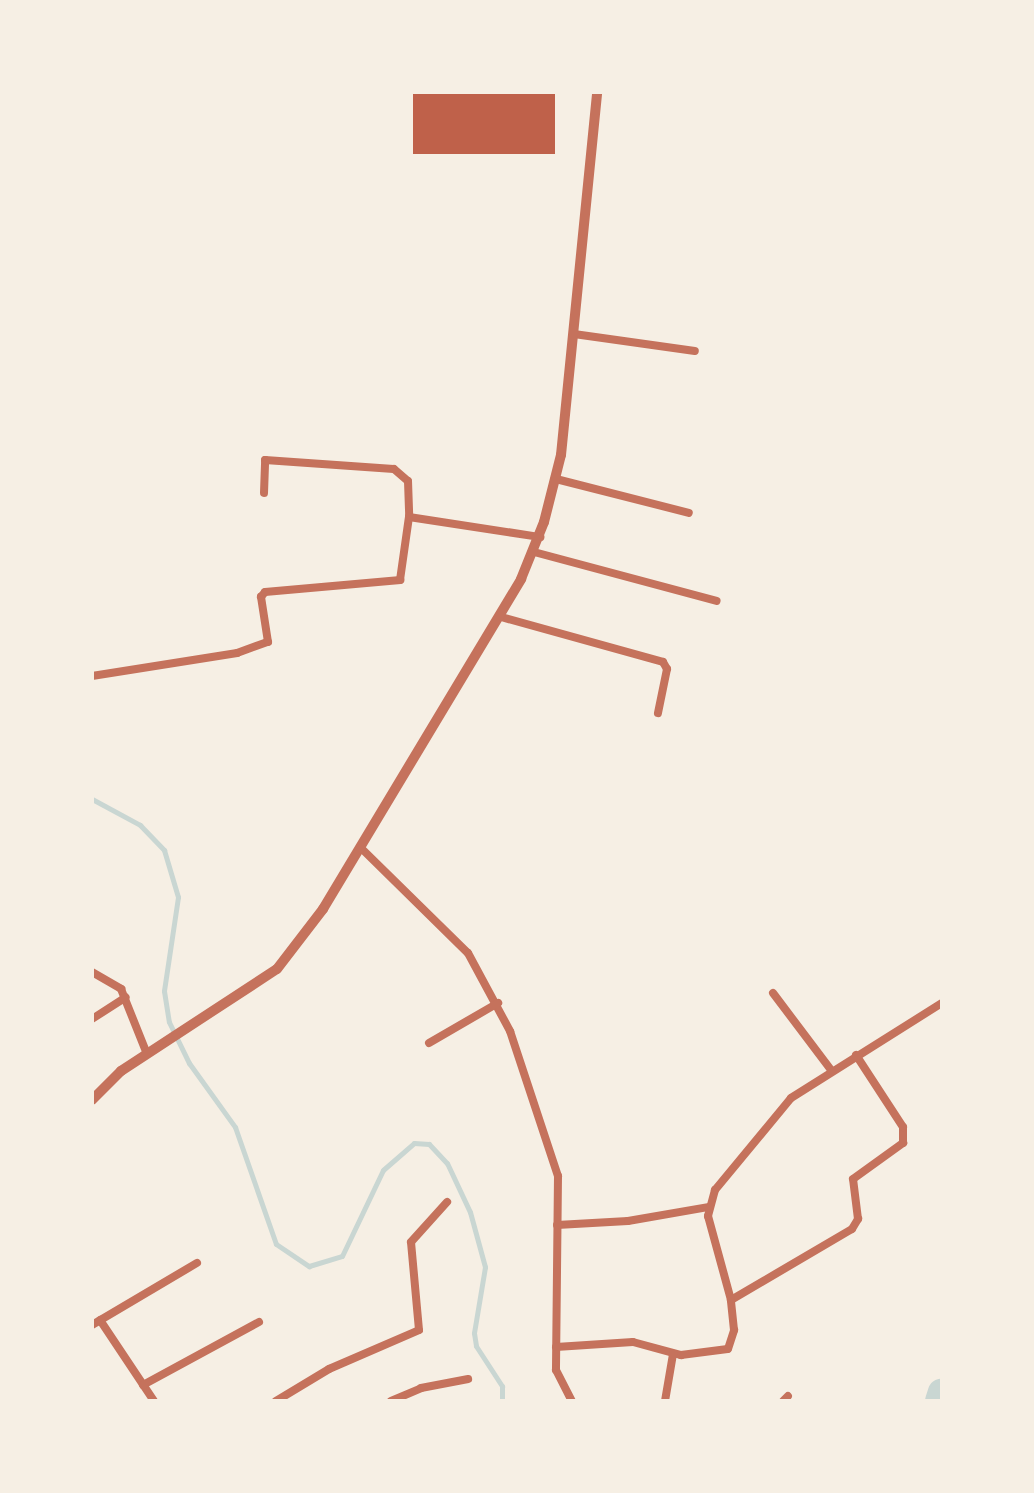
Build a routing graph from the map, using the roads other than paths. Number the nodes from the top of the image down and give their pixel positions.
1 (597, 92) edge
2 (574, 334) junction
3 (695, 351) dead end
4 (556, 479) junction
5 (264, 493) dead end
6 (689, 513) dead end
7 (409, 517) junction
8 (540, 537) junction
9 (534, 552) junction
10 (717, 601) dead end
11 (501, 617) junction
12 (92, 676) edge
13 (658, 713) dead end
14 (360, 847) junction
15 (92, 972) edge
16 (773, 993) dead end
17 (126, 997) junction
18 (498, 1003) junction
19 (942, 1003) edge
20 (92, 1019) edge
21 (429, 1043) dead end
22 (147, 1054) junction
23 (856, 1055) junction
24 (831, 1070) junction
25 (92, 1100) edge
26 (447, 1202) dead end
27 (708, 1207) junction
28 (557, 1225) junction
29 (197, 1263) dead end
30 (731, 1300) junction
31 (259, 1322) dead end
32 (96, 1323) edge
33 (556, 1347) junction
34 (673, 1354) junction
35 (468, 1379) dead end
36 (143, 1385) junction
37 (154, 1401) edge
38 (276, 1401) edge
39 (391, 1401) edge
40 (572, 1401) edge
41 (665, 1401) edge

1 - 2 street
2 - 3 street
2 - 4 street
4 - 6 street
4 - 8 street
5 - 7 street
7 - 8 street
7 - 12 street
8 - 9 street
9 - 10 street
9 - 11 street
11 - 13 street
11 - 14 street
14 - 18 street
14 - 22 street
15 - 17 street
16 - 24 street
17 - 20 street
17 - 22 street
18 - 21 street
18 - 28 street
19 - 23 street
22 - 25 street
23 - 24 street
23 - 30 street
24 - 27 street
26 - 38 street
27 - 28 street
27 - 30 street
28 - 33 street
29 - 32 street
30 - 34 street
31 - 36 street
32 - 36 street
33 - 34 street
33 - 40 street
34 - 41 street
35 - 39 street
36 - 37 street

